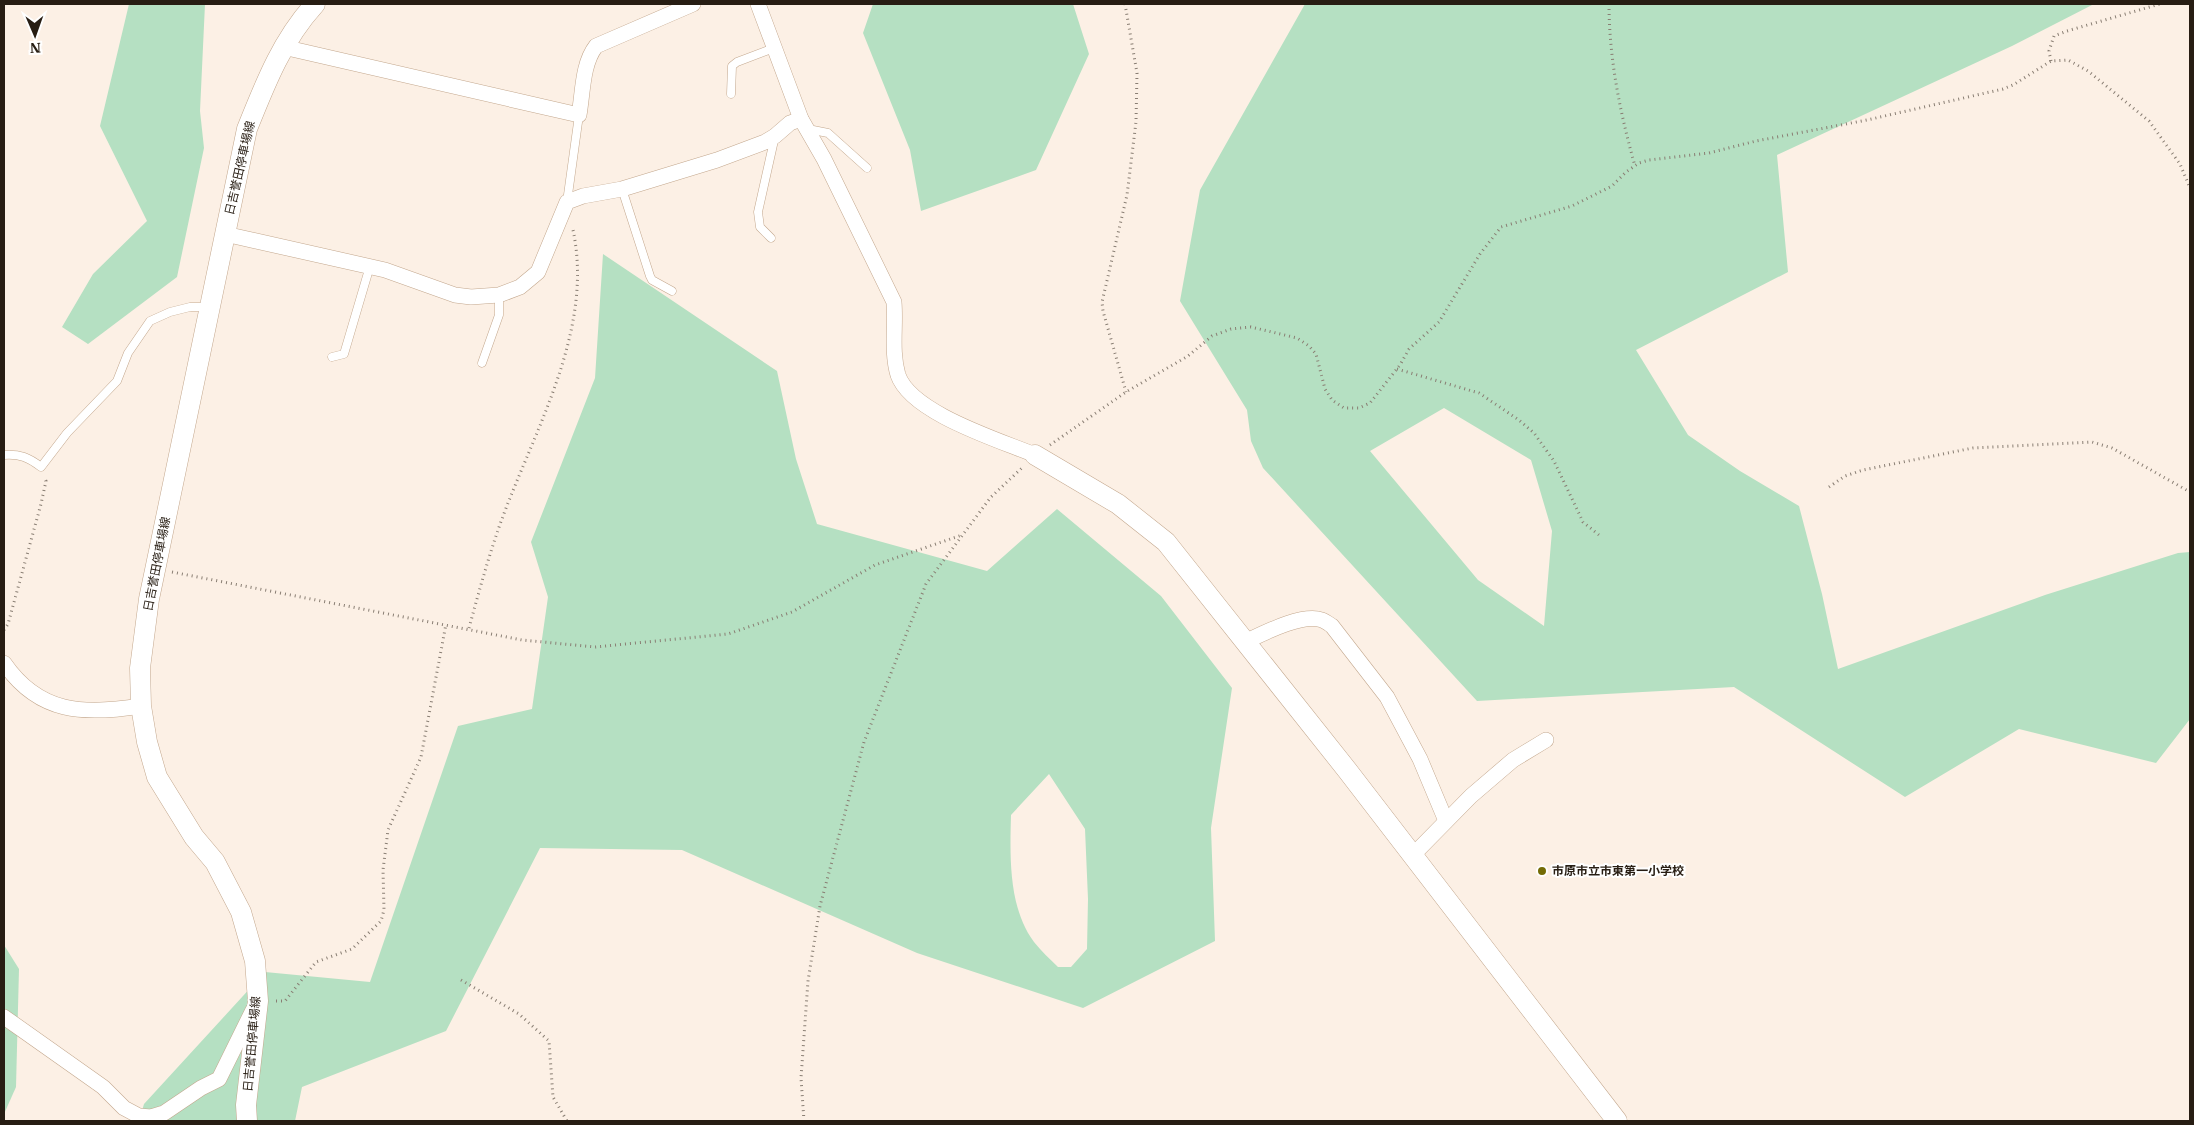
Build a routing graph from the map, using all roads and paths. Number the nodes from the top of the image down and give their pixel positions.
1 (315, 4) edge
2 (694, 4) edge
3 (758, 4) edge
4 (1125, 4) edge
5 (1609, 4) edge
6 (2160, 4) edge
7 (283, 47) junction
8 (774, 48) junction
9 (2051, 61) junction
10 (731, 94) dead end
11 (579, 115) junction
12 (804, 124) junction
13 (775, 136) junction
14 (1635, 166) junction
15 (867, 168) dead end
16 (2190, 188) edge
17 (622, 189) junction
18 (567, 202) junction
19 (225, 234) junction
20 (771, 238) dead end
21 (370, 266) junction
22 (672, 291) dead end
23 (499, 295) junction
24 (210, 306) junction
25 (332, 357) dead end
26 (482, 363) dead end
27 (1397, 369) junction
28 (1126, 392) junction
29 (4, 455) edge
30 (1035, 455) junction
31 (41, 467) junction
32 (1829, 486) dead end
33 (2190, 492) edge
34 (963, 535) junction
35 (1599, 535) dead end
36 (157, 570) junction
37 (446, 624) junction
38 (470, 628) junction
39 (4, 630) edge
40 (1245, 642) junction
41 (4, 663) edge
42 (141, 706) junction
43 (1546, 740) dead end
44 (1446, 820) junction
45 (1412, 856) junction
46 (461, 980) dead end
47 (258, 1001) junction
48 (4, 1017) edge
49 (246, 1121) edge
50 (567, 1121) edge
51 (804, 1121) edge
52 (1617, 1121) edge

1 - 7 main road, 日吉誉田停車場線
2 - 11 street
3 - 8 street
4 - 28 path
5 - 14 path
6 - 9 path
7 - 11 street
7 - 19 main road, 日吉誉田停車場線
8 - 10 lane
8 - 12 street
9 - 14 path
9 - 16 path
11 - 18 lane
12 - 13 street
12 - 15 lane
12 - 30 street
13 - 17 street
13 - 20 lane
14 - 27 path
17 - 18 street
17 - 22 lane
18 - 23 street
18 - 38 path
19 - 21 street
19 - 24 main road, 日吉誉田停車場線
21 - 23 street
21 - 25 lane
23 - 26 lane
24 - 31 lane
24 - 36 main road, 日吉誉田停車場線
27 - 28 path
27 - 35 path
28 - 30 path
29 - 31 lane
30 - 34 path
30 - 40 main road
31 - 39 path
32 - 33 path
34 - 38 path
34 - 51 path
36 - 37 path
36 - 42 main road, 日吉誉田停車場線
37 - 38 path
37 - 47 path
40 - 44 street
40 - 45 main road
41 - 42 street
42 - 47 main road, 日吉誉田停車場線
43 - 44 street
44 - 45 street
45 - 52 main road
46 - 50 path
47 - 48 street
47 - 49 main road, 日吉誉田停車場線

